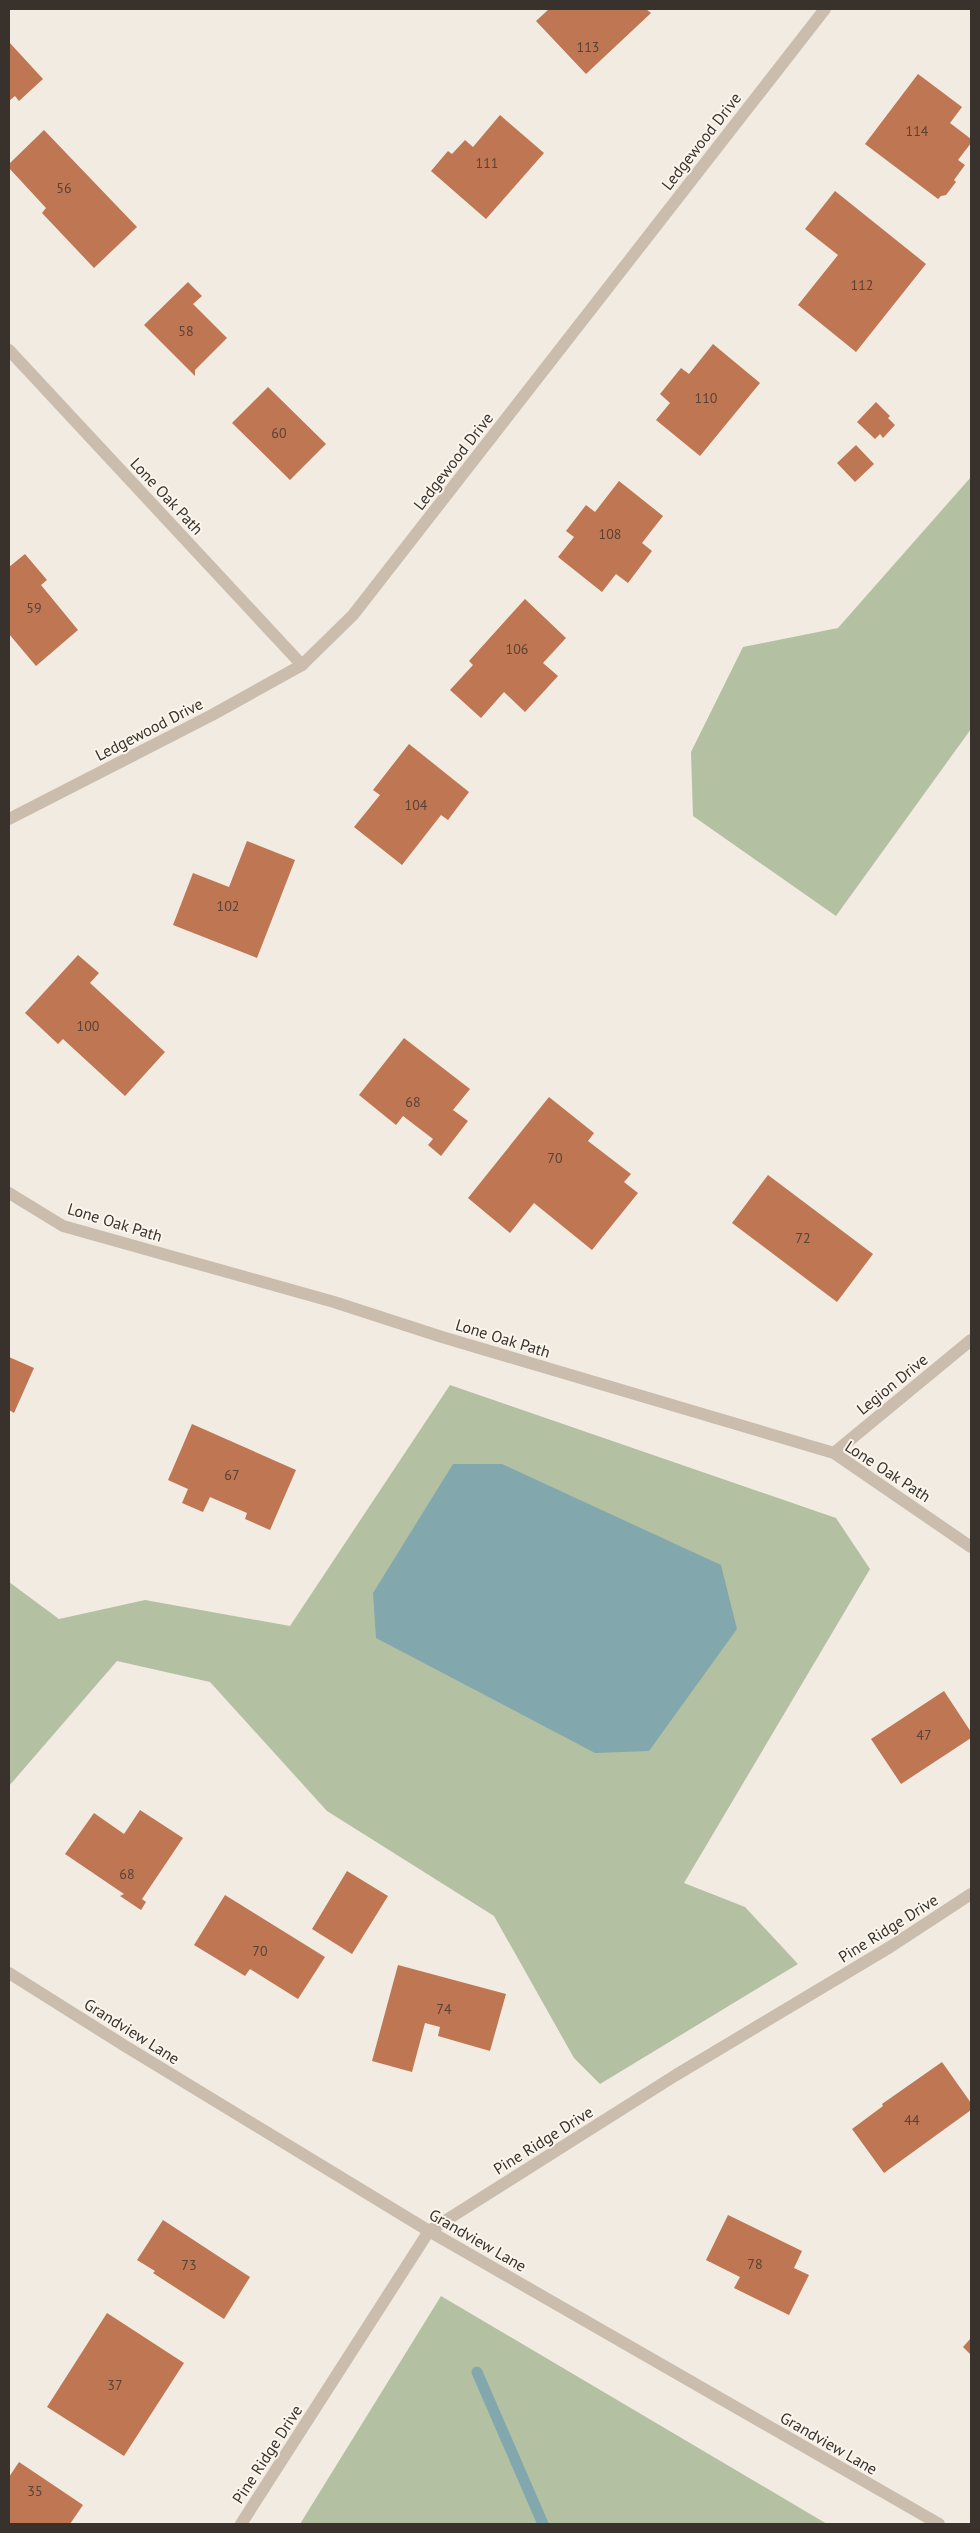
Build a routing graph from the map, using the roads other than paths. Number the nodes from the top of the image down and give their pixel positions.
1 (823, 10) edge
2 (9, 350) edge
3 (302, 665) junction
4 (9, 819) edge
5 (9, 1193) edge
6 (971, 1340) edge
7 (834, 1453) junction
8 (971, 1547) edge
9 (971, 1894) edge
10 (9, 1972) edge
11 (429, 2231) junction
12 (241, 2524) edge
13 (939, 2524) edge

1 - 3 street, Ledgewood Drive
2 - 3 street, Lone Oak Path
3 - 4 street, Ledgewood Drive
5 - 7 street, Lone Oak Path
6 - 7 street, Legion Drive
7 - 8 street, Lone Oak Path
9 - 11 street, Pine Ridge Drive
10 - 11 street, Grandview Lane
11 - 12 street, Pine Ridge Drive
11 - 13 street, Grandview Lane

